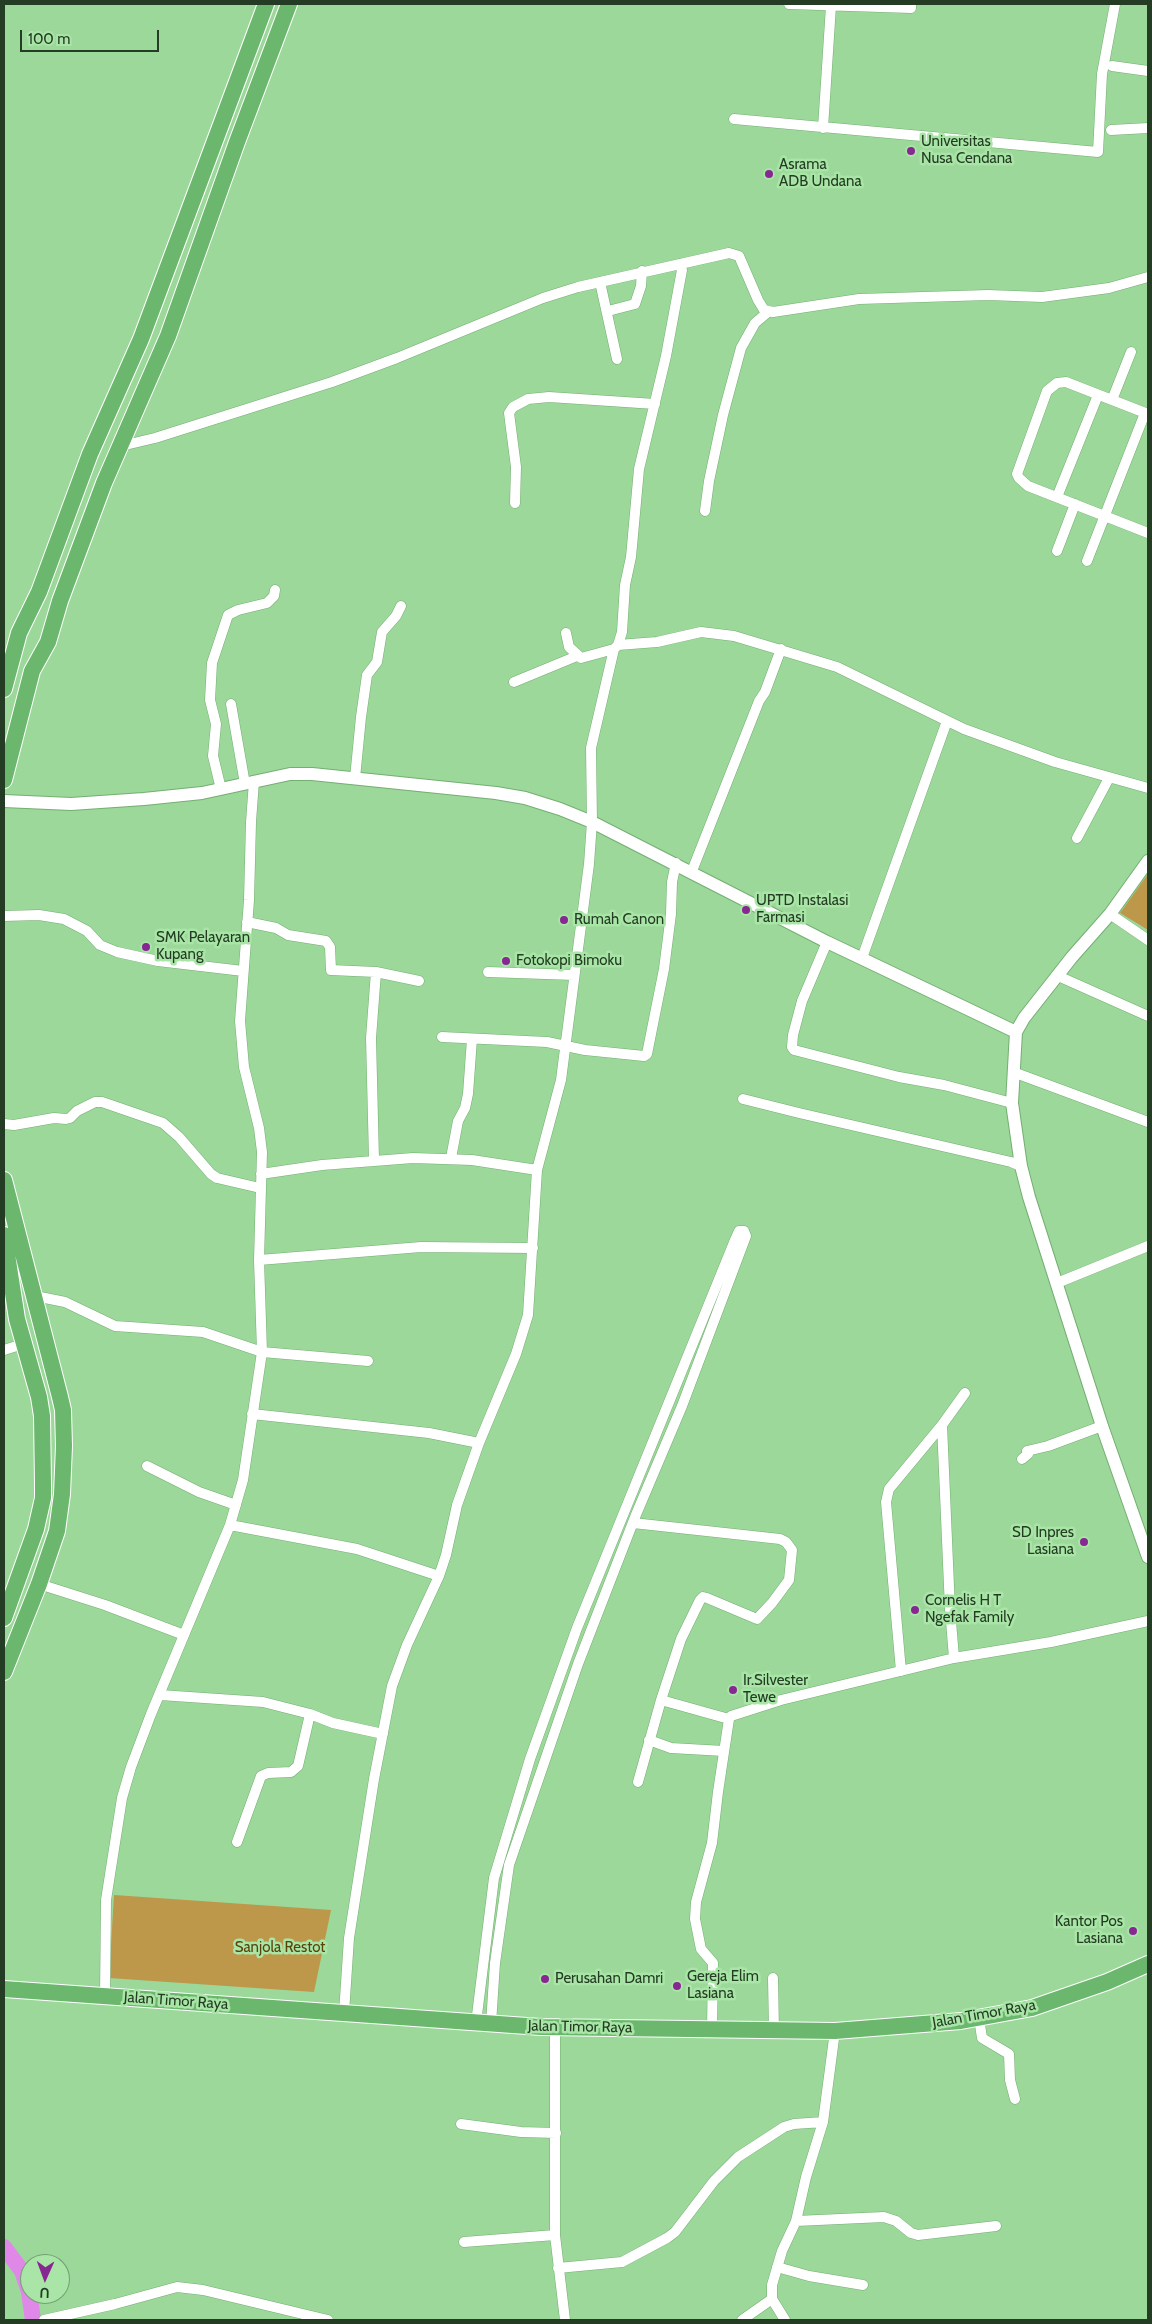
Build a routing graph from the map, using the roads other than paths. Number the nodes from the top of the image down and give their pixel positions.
1 (266, 4) edge
2 (289, 4) edge
3 (789, 4) edge
4 (911, 4) edge
5 (1115, 4) edge
6 (831, 6) junction
7 (1112, 66) dead end
8 (1148, 71) edge
9 (734, 119) dead end
10 (823, 128) junction
11 (1148, 128) edge
12 (1111, 130) dead end
13 (216, 134) junction
14 (237, 142) junction
15 (680, 264) junction
16 (642, 271) junction
17 (1148, 277) edge
18 (600, 282) junction
19 (608, 311) junction
20 (768, 312) junction
21 (1131, 352) dead end
22 (617, 359) dead end
23 (1098, 395) junction
24 (1112, 400) junction
25 (655, 404) junction
26 (1147, 414) edge
27 (121, 446) junction
28 (79, 484) junction
29 (100, 494) junction
30 (1057, 497) junction
31 (515, 503) dead end
32 (1075, 504) junction
33 (705, 511) dead end
34 (1105, 516) junction
35 (1148, 533) edge
36 (1057, 551) dead end
37 (1087, 561) dead end
38 (275, 590) dead end
39 (401, 606) dead end
40 (566, 633) dead end
41 (616, 647) junction
42 (781, 649) junction
43 (577, 656) junction
44 (514, 682) dead end
45 (4, 689) edge
46 (231, 704) dead end
47 (947, 721) junction
48 (355, 778) junction
49 (1108, 778) junction
50 (4, 780) edge
51 (250, 783) junction
52 (1148, 788) edge
53 (220, 789) junction
54 (4, 802) edge
55 (592, 822) junction
56 (1077, 838) dead end
57 (1148, 861) edge
58 (676, 863) junction
59 (692, 871) junction
60 (1110, 914) junction
61 (4, 916) edge
62 (247, 922) junction
63 (1148, 940) edge
64 (828, 942) junction
65 (862, 958) junction
66 (243, 971) junction
67 (376, 972) junction
68 (488, 972) dead end
69 (574, 975) junction
70 (1058, 976) junction
71 (419, 981) dead end
72 (1148, 1016) edge
73 (1016, 1032) junction
74 (442, 1037) dead end
75 (472, 1039) junction
76 (565, 1045) junction
77 (1013, 1072) junction
78 (744, 1099) dead end
79 (1012, 1104) junction
80 (1148, 1122) edge
81 (4, 1124) edge
82 (451, 1158) junction
83 (374, 1160) junction
84 (1021, 1166) junction
85 (537, 1170) junction
86 (261, 1174) junction
87 (4, 1180) edge
88 (260, 1188) junction
89 (4, 1235) edge
90 (1148, 1246) edge
91 (533, 1248) junction
92 (259, 1260) junction
93 (6, 1272) edge
94 (1057, 1283) junction
95 (11, 1290) junction
96 (34, 1291) junction
97 (23, 1344) junction
98 (4, 1350) edge
99 (262, 1352) junction
100 (368, 1361) dead end
101 (965, 1393) dead end
102 (252, 1414) junction
103 (942, 1425) junction
104 (1102, 1426) junction
105 (479, 1443) junction
106 (43, 1446) junction
107 (64, 1446) junction
108 (1022, 1459) dead end
109 (147, 1466) dead end
110 (236, 1505) junction
111 (633, 1523) junction
112 (230, 1525) junction
113 (1148, 1558) edge
114 (439, 1576) junction
115 (39, 1584) junction
116 (4, 1618) edge
117 (1148, 1621) edge
118 (184, 1635) junction
119 (954, 1658) junction
120 (566, 1661) junction
121 (578, 1664) junction
122 (901, 1671) junction
123 (4, 1672) edge
124 (160, 1695) junction
125 (661, 1700) junction
126 (310, 1714) junction
127 (729, 1719) junction
128 (383, 1734) junction
129 (649, 1740) junction
130 (724, 1751) junction
131 (638, 1782) dead end
132 (237, 1842) dead end
133 (1148, 1964) edge
134 (773, 1978) dead end
135 (4, 1989) edge
136 (104, 1996) junction
137 (344, 2013) junction
138 (979, 2018) junction
139 (484, 2023) junction
140 (555, 2027) junction
141 (712, 2030) junction
142 (774, 2030) junction
143 (835, 2031) junction
144 (1016, 2099) dead end
145 (823, 2122) junction
146 (461, 2124) dead end
147 (556, 2133) junction
148 (796, 2221) junction
149 (996, 2226) dead end
150 (555, 2235) junction
151 (464, 2242) dead end
152 (777, 2267) junction
153 (558, 2268) junction
154 (863, 2285) dead end
155 (772, 2299) junction
156 (44, 2320) edge
157 (328, 2320) edge
158 (565, 2320) edge
159 (742, 2320) edge
160 (785, 2320) edge

1 - 13 highway
2 - 14 highway
3 - 6 street
4 - 6 street
5 - 10 street
6 - 10 street
7 - 8 street
9 - 10 street
11 - 12 street
13 - 14 highway
13 - 28 highway
14 - 27 highway
15 - 16 street
15 - 20 street
15 - 25 street
16 - 18 street
16 - 19 street
17 - 20 street
18 - 19 street
18 - 27 street
19 - 22 street
20 - 33 street
21 - 24 street
23 - 24 street
23 - 30 street
23 - 30 street
24 - 26 street
25 - 31 street
25 - 41 street
26 - 34 street
27 - 29 highway
28 - 29 highway
28 - 45 highway
29 - 50 highway
30 - 32 street
32 - 34 street
32 - 36 street
34 - 35 street
34 - 37 street
38 - 53 street
39 - 48 street
40 - 43 street
41 - 42 street
41 - 43 street
41 - 55 street
42 - 47 street
42 - 59 street
43 - 44 street
46 - 51 street
47 - 49 street
47 - 65 street
48 - 51 street
48 - 55 street
49 - 52 street
49 - 56 street
51 - 53 street
51 - 62 street
53 - 54 street
55 - 58 street
55 - 69 street
57 - 60 street
58 - 59 street
58 - 76 street
59 - 64 street
60 - 63 street
60 - 70 street
61 - 66 street
62 - 66 street
62 - 67 street
64 - 65 street
64 - 79 street
65 - 73 street
66 - 86 street
67 - 71 street
67 - 83 street
68 - 69 street
69 - 76 street
70 - 72 street
70 - 73 street
73 - 77 street
74 - 75 street
75 - 76 street
75 - 82 street
76 - 85 street
77 - 79 street
77 - 80 street
78 - 84 street
79 - 84 street
81 - 88 street
82 - 83 street
82 - 85 street
83 - 86 street
84 - 94 street
85 - 91 street
86 - 88 street
87 - 96 highway
88 - 92 street
89 - 93 highway
90 - 94 street
91 - 92 street
91 - 105 street
92 - 99 street
93 - 95 highway
94 - 104 street
95 - 96 highway
95 - 97 highway
96 - 99 street
96 - 107 highway
97 - 98 street
97 - 106 highway
99 - 100 street
99 - 102 street
101 - 103 street
102 - 105 street
102 - 110 street
103 - 119 street
103 - 122 street
104 - 108 street
104 - 113 street
105 - 114 street
106 - 107 highway
106 - 116 highway
107 - 115 highway
109 - 110 street
110 - 112 street
111 - 120 street
111 - 121 street
111 - 125 street
112 - 114 street
112 - 118 street
114 - 128 street
115 - 118 street
115 - 123 highway
117 - 119 street
118 - 124 street
119 - 122 street
120 - 121 street
120 - 139 street
121 - 139 street
122 - 127 street
124 - 126 street
124 - 136 street
125 - 127 street
125 - 129 street
126 - 128 street
126 - 132 street
127 - 130 street
128 - 137 street
129 - 130 street
129 - 131 street
130 - 141 street
133 - 138 highway, Jalan Timor Raya
134 - 142 street
135 - 136 highway, Jalan Timor Raya
136 - 137 highway, Jalan Timor Raya
137 - 139 highway, Jalan Timor Raya
138 - 143 highway, Jalan Timor Raya
138 - 144 street
139 - 140 highway, Jalan Timor Raya
140 - 141 highway, Jalan Timor Raya
140 - 147 street
141 - 142 highway, Jalan Timor Raya
142 - 143 highway, Jalan Timor Raya
143 - 145 street
145 - 148 street
145 - 153 street
146 - 147 street
147 - 150 street
148 - 149 street
148 - 152 street
150 - 151 street
150 - 153 street
152 - 154 street
152 - 155 street
153 - 158 street
155 - 159 street
155 - 160 street
156 - 157 street

